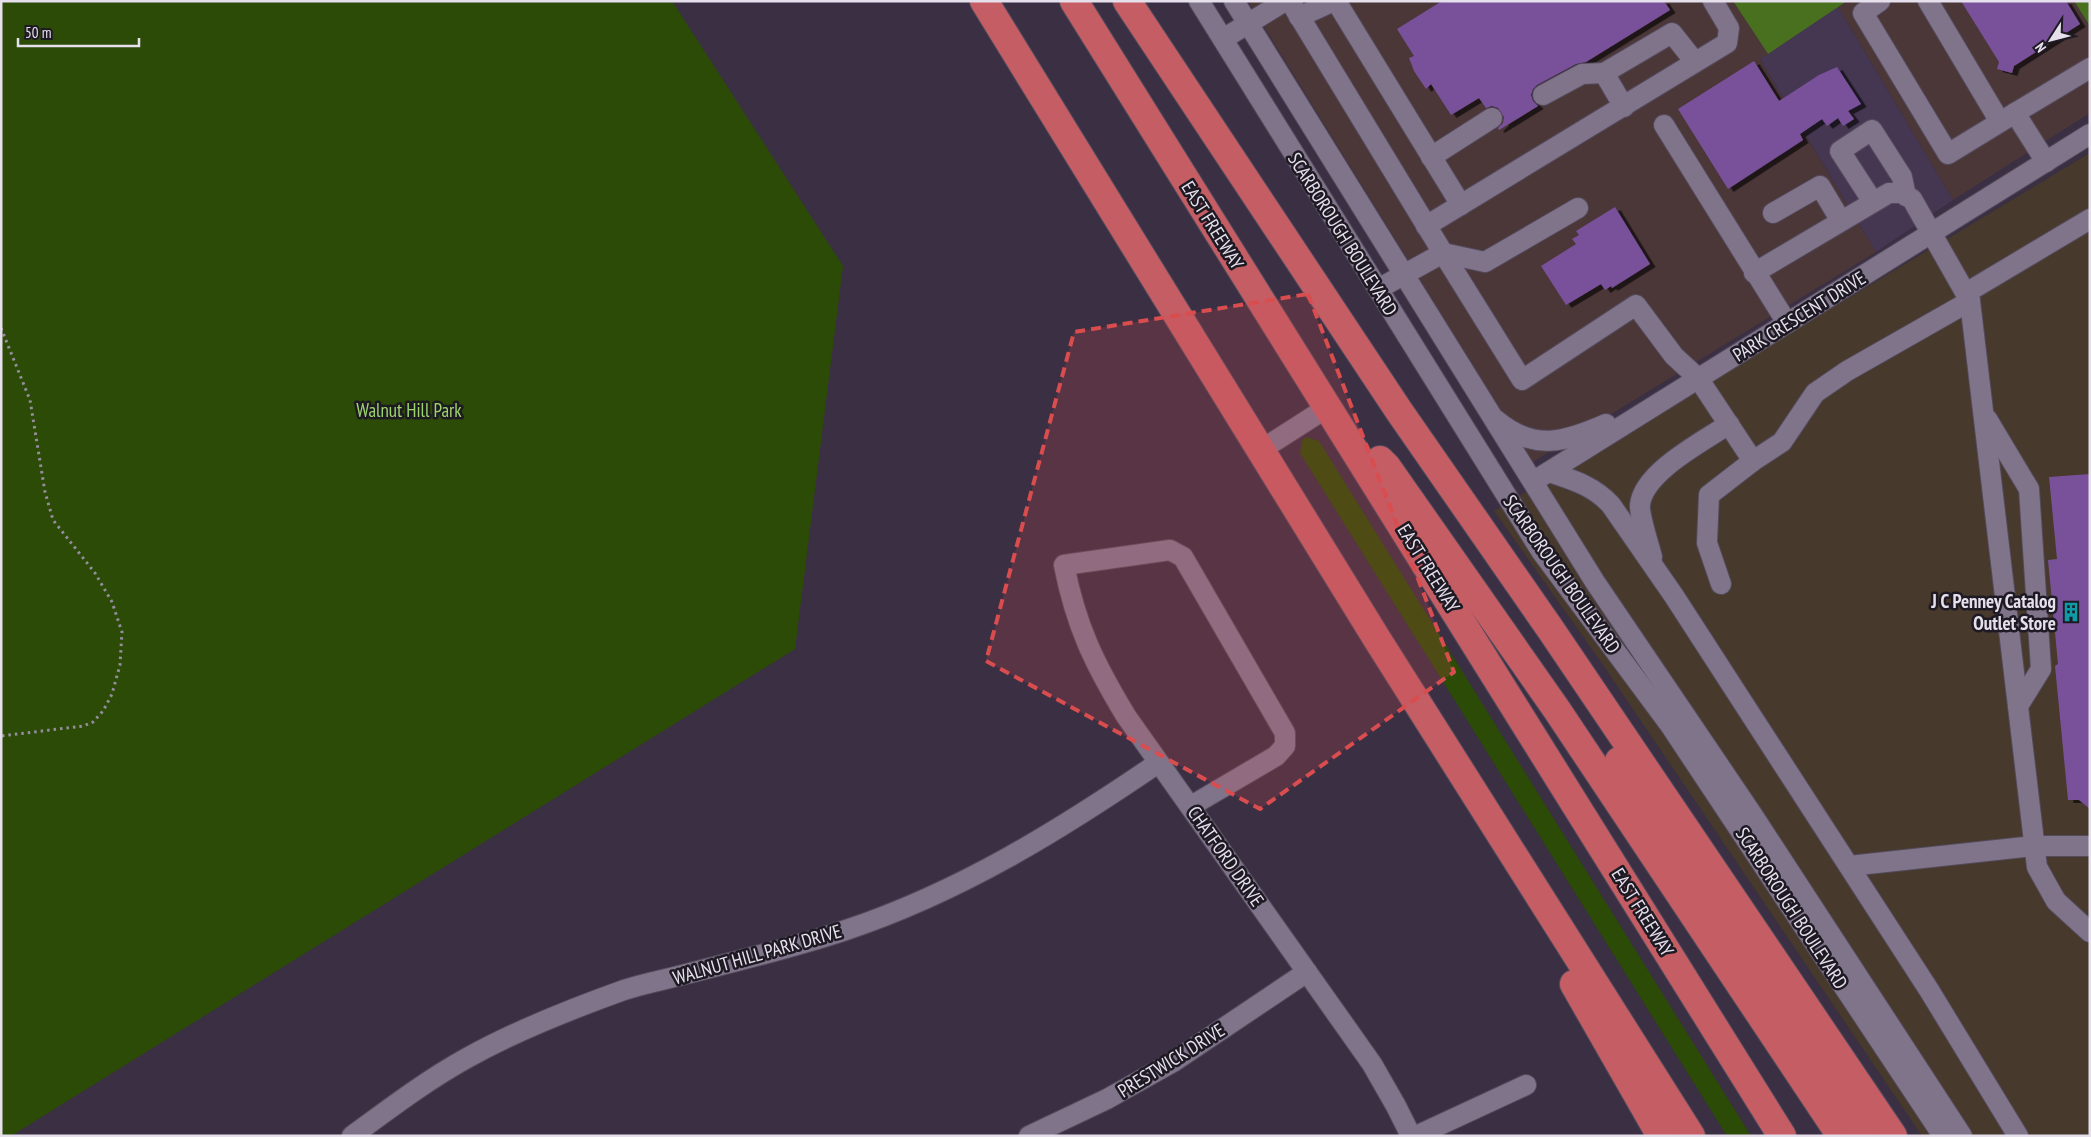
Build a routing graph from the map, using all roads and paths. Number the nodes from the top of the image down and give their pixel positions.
1 (984, 1) edge
2 (1074, 1) edge
3 (1127, 1) edge
4 (1199, 1) edge
5 (1234, 1) edge
6 (1285, 1) edge
7 (1335, 1) edge
8 (1713, 1) edge
9 (1880, 1) edge
10 (1928, 1) edge
11 (1294, 9) edge
12 (1248, 24) junction
13 (1223, 39) junction
14 (1695, 62) junction
15 (2090, 68) edge
16 (1604, 73) junction
17 (1543, 95) dead end
18 (1624, 107) junction
19 (1492, 118) dead end
20 (2008, 118) junction
21 (1664, 125) dead end
22 (2090, 134) edge
23 (1431, 156) junction
24 (2046, 162) junction
25 (1906, 196) junction
26 (1873, 202) junction
27 (1461, 205) junction
28 (1578, 208) dead end
29 (1773, 213) dead end
30 (2090, 219) edge
31 (1841, 221) junction
32 (1426, 226) junction
33 (1932, 232) junction
34 (1444, 253) junction
35 (1754, 273) junction
36 (1404, 274) junction
37 (1378, 289) junction
38 (1968, 297) junction
39 (1787, 323) junction
40 (1, 328) edge
41 (1698, 378) junction
42 (1661, 401) junction
43 (1328, 407) junction
44 (1984, 414) junction
45 (1491, 415) junction
46 (1729, 424) junction
47 (1261, 450) junction
48 (1753, 461) junction
49 (1440, 468) junction
50 (1541, 477) junction
51 (1508, 498) junction
52 (1655, 571) junction
53 (1721, 584) dead end
54 (1377, 639) junction
55 (2018, 706) junction
56 (1, 736) edge
57 (1158, 763) junction
58 (1191, 806) junction
59 (2034, 846) junction
60 (2090, 846) edge
61 (1849, 866) junction
62 (2090, 932) edge
63 (1307, 972) junction
64 (1526, 1085) dead end
65 (361, 1133) edge
66 (1029, 1136) edge
67 (1411, 1136) edge
68 (1416, 1136) edge
69 (1661, 1136) edge
70 (1691, 1136) edge
71 (1782, 1136) edge
72 (1841, 1136) edge
73 (1866, 1136) edge
74 (1893, 1136) edge
75 (1943, 1136) edge
76 (1962, 1136) edge
77 (2018, 1136) edge

1 - 47 highway
2 - 43 highway, EAST FREEWAY
3 - 49 highway
4 - 13 street, SCARBOROUGH BOULEVARD
5 - 12 street, SCARBOROUGH BOULEVARD
6 - 12 street
7 - 11 street
7 - 23 street
8 - 14 street
9 - 20 street
10 - 20 street
11 - 32 street
12 - 13 street
12 - 36 street, SCARBOROUGH BOULEVARD
13 - 37 street, SCARBOROUGH BOULEVARD
14 - 16 street
14 - 18 street
15 - 20 street
16 - 17 street
16 - 18 street
18 - 27 street
19 - 23 street
20 - 24 street
21 - 35 street
22 - 24 street, PARK CRESCENT DRIVE
23 - 27 street
24 - 33 street, PARK CRESCENT DRIVE
25 - 26 street
25 - 26 street
25 - 33 street
26 - 31 street
27 - 32 street
28 - 34 street
29 - 31 street
30 - 38 street
31 - 35 street
32 - 34 street
33 - 38 street
33 - 39 street, PARK CRESCENT DRIVE
34 - 36 street
34 - 41 street
35 - 39 street
36 - 37 street
36 - 45 street, SCARBOROUGH BOULEVARD
37 - 51 street, SCARBOROUGH BOULEVARD
38 - 44 street
38 - 48 street
39 - 41 street, PARK CRESCENT DRIVE
40 - 56 path
41 - 42 street, PARK CRESCENT DRIVE
41 - 46 street
42 - 45 street
42 - 50 street, PARK CRESCENT DRIVE
43 - 47 street
43 - 71 highway, EAST FREEWAY
43 - 72 highway
44 - 55 street
44 - 55 street
45 - 50 street, SCARBOROUGH BOULEVARD
46 - 48 street
46 - 52 street
47 - 54 highway
48 - 53 street
49 - 73 highway
49 - 74 highway
50 - 51 street, PARK CRESCENT DRIVE
50 - 52 street
50 - 76 street, SCARBOROUGH BOULEVARD
51 - 75 street, SCARBOROUGH BOULEVARD
52 - 61 street
54 - 69 highway
54 - 70 highway
55 - 59 street
57 - 58 street, CHATFORD DRIVE
57 - 58 street, CHATFORD DRIVE
57 - 65 street, WALNUT HILL PARK DRIVE
58 - 63 street, CHATFORD DRIVE
59 - 60 street
59 - 61 street
59 - 62 street
61 - 77 street
63 - 66 street, PRESTWICK DRIVE
63 - 67 street, CHATFORD DRIVE
64 - 68 street

